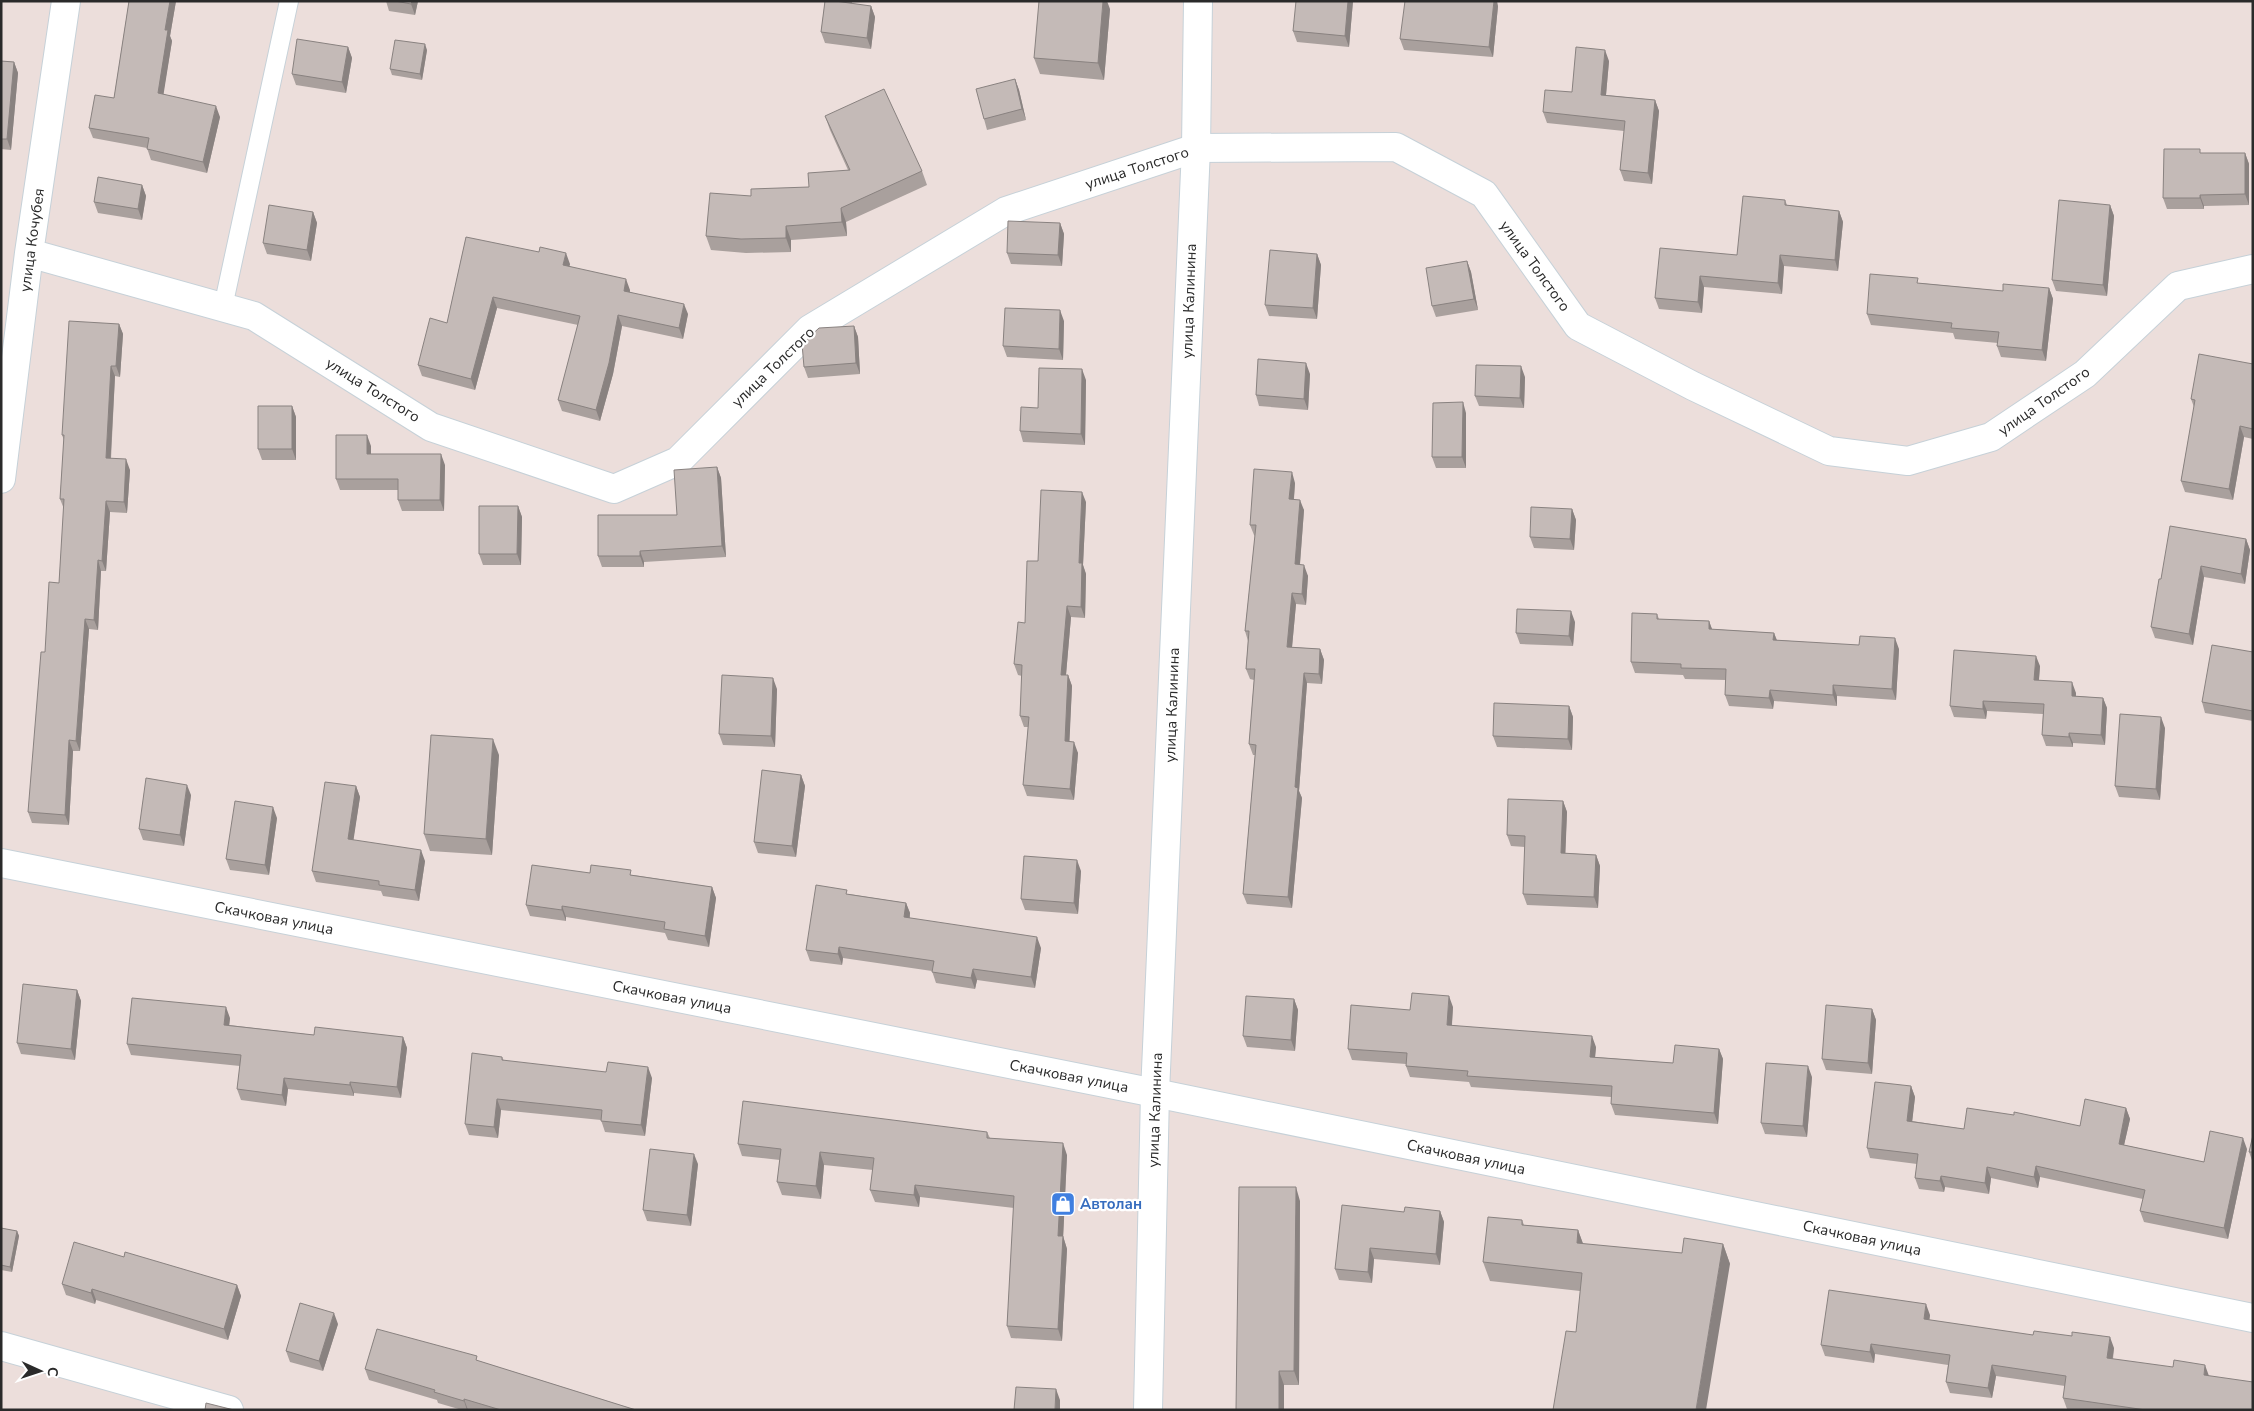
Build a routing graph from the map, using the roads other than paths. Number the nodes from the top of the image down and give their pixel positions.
1 (66, 1) edge
2 (289, 1) edge
3 (1198, 1) edge
4 (1196, 148) junction
5 (29, 253) junction
6 (2253, 269) edge
7 (223, 307) junction
8 (1, 479) edge
9 (1, 863) edge
10 (1155, 1094) junction
11 (2253, 1318) edge
12 (1, 1346) edge
13 (229, 1410) edge
14 (1148, 1410) edge

1 - 5 street, улица Кочубея
2 - 7 lane
3 - 4 street, улица Калинина
4 - 6 street, улица Толстого
4 - 7 street, улица Толстого
4 - 10 street, улица Калинина
5 - 7 street, улица Толстого
5 - 8 street, улица Кочубея
9 - 10 street, Скачковая улица
10 - 11 street, Скачковая улица
10 - 14 street, улица Калинина
12 - 13 street

